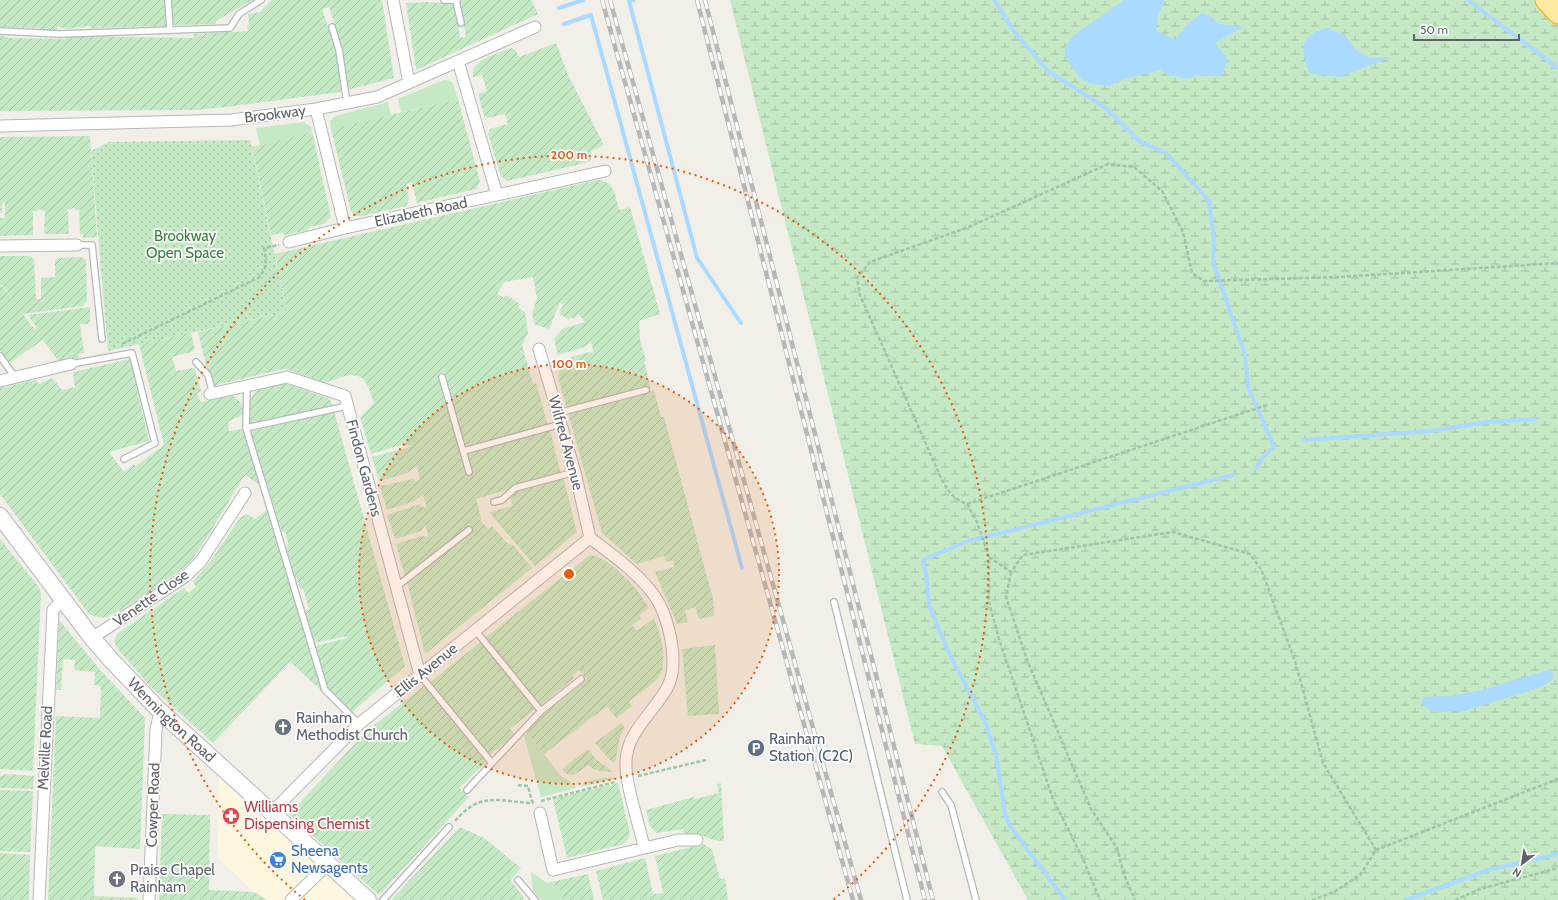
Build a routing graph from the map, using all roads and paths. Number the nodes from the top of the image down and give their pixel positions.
1 (168, 0) edge
2 (260, 0) edge
3 (393, 0) edge
4 (444, 0) edge
5 (456, 0) edge
6 (1545, 0) edge
7 (1558, 14) edge
8 (460, 22) dead end
9 (332, 27) dead end
10 (535, 27) dead end
11 (170, 30) junction
12 (0, 31) edge
13 (458, 61) junction
14 (409, 83) junction
15 (347, 103) junction
16 (316, 109) junction
17 (0, 126) edge
18 (605, 171) dead end
19 (497, 195) junction
20 (345, 228) junction
21 (289, 242) joint
22 (77, 245) joint
23 (0, 246) edge
24 (1558, 263) edge
25 (102, 339) dead end
26 (115, 348) dead end
27 (540, 349) dead end
28 (0, 356) edge
29 (196, 362) dead end
30 (72, 364) joint
31 (15, 377) junction
32 (442, 377) dead end
33 (0, 381) edge
34 (247, 386) junction
35 (646, 390) dead end
36 (211, 394) joint
37 (1267, 405) dead end
38 (347, 406) junction
39 (560, 419) junction
40 (246, 428) junction
41 (464, 452) junction
42 (124, 459) dead end
43 (469, 472) dead end
44 (575, 472) junction
45 (245, 493) dead end
46 (494, 502) dead end
47 (967, 504) junction
48 (0, 516) edge
49 (469, 530) dead end
50 (590, 538) junction
51 (989, 557) junction
52 (1010, 572) junction
53 (396, 587) junction
54 (62, 600) junction
55 (834, 602) dead end
56 (475, 630) junction
57 (92, 638) junction
58 (420, 675) junction
59 (581, 679) dead end
60 (160, 711) junction
61 (541, 711) junction
62 (359, 724) junction
63 (706, 760) dead end
64 (492, 763) junction
65 (628, 779) junction
66 (1558, 779) edge
67 (518, 785) dead end
68 (467, 790) dead end
69 (942, 792) dead end
70 (532, 802) junction
71 (271, 813) junction
72 (540, 813) dead end
73 (449, 828) joint
74 (697, 840) dead end
75 (644, 847) junction
76 (1376, 850) junction
77 (328, 864) junction
78 (1558, 868) edge
79 (518, 880) dead end
80 (39, 900) edge
81 (149, 900) edge
82 (291, 900) edge
83 (368, 900) edge
84 (382, 900) edge
85 (535, 900) edge
86 (907, 900) edge
87 (976, 900) edge
88 (1100, 900) edge
89 (1135, 900) edge
90 (1312, 900) edge
91 (1455, 900) edge

1 - 11 lane
2 - 11 lane
3 - 14 street
4 - 5 lane
5 - 8 lane
6 - 7 highway
9 - 15 lane
10 - 13 street, Brookway
11 - 12 lane
13 - 14 street, Brookway
13 - 19 street
14 - 15 street, Brookway
15 - 16 street, Brookway
16 - 17 street, Brookway
16 - 20 street
18 - 19 street, Elizabeth Road
19 - 20 street, Elizabeth Road
20 - 21 street, Elizabeth Road
21 - 26 path
22 - 23 street
22 - 25 lane
24 - 47 path
27 - 39 street, Wilfred Avenue
28 - 31 lane
29 - 36 lane
30 - 31 street
30 - 42 lane
31 - 33 street
32 - 41 lane
34 - 36 street, Findon Gardens
34 - 38 street, Findon Gardens
34 - 40 lane
35 - 39 lane
37 - 47 path
38 - 40 lane
38 - 53 street, Findon Gardens
39 - 41 lane
39 - 44 street, Wilfred Avenue
40 - 62 lane
41 - 43 lane
44 - 46 lane
44 - 50 street, Wilfred Avenue
45 - 57 street, Venette Close
47 - 51 path
48 - 54 main road, Wennington Road
49 - 53 lane
50 - 56 street, Ellis Avenue
50 - 65 street
51 - 52 path
51 - 88 path
52 - 76 path
52 - 89 path
53 - 58 street, Findon Gardens
54 - 57 main road, Wennington Road
54 - 80 street, Melville Road
55 - 86 lane
56 - 58 street, Ellis Avenue
56 - 61 lane
57 - 60 main road, Wennington Road
58 - 62 street, Ellis Avenue
58 - 64 lane
59 - 61 lane
60 - 71 main road, Wennington Road
60 - 81 street, Cowper Road
61 - 64 lane
62 - 71 street, Ellis Avenue
63 - 65 path
64 - 68 lane
65 - 70 path
65 - 75 street
66 - 76 path
67 - 70 path
69 - 87 lane
70 - 73 path
71 - 77 main road, Wennington Road
72 - 75 street
73 - 84 lane
74 - 75 street
76 - 90 path
77 - 82 street
77 - 83 main road, Wennington Road
78 - 91 path
79 - 85 lane

